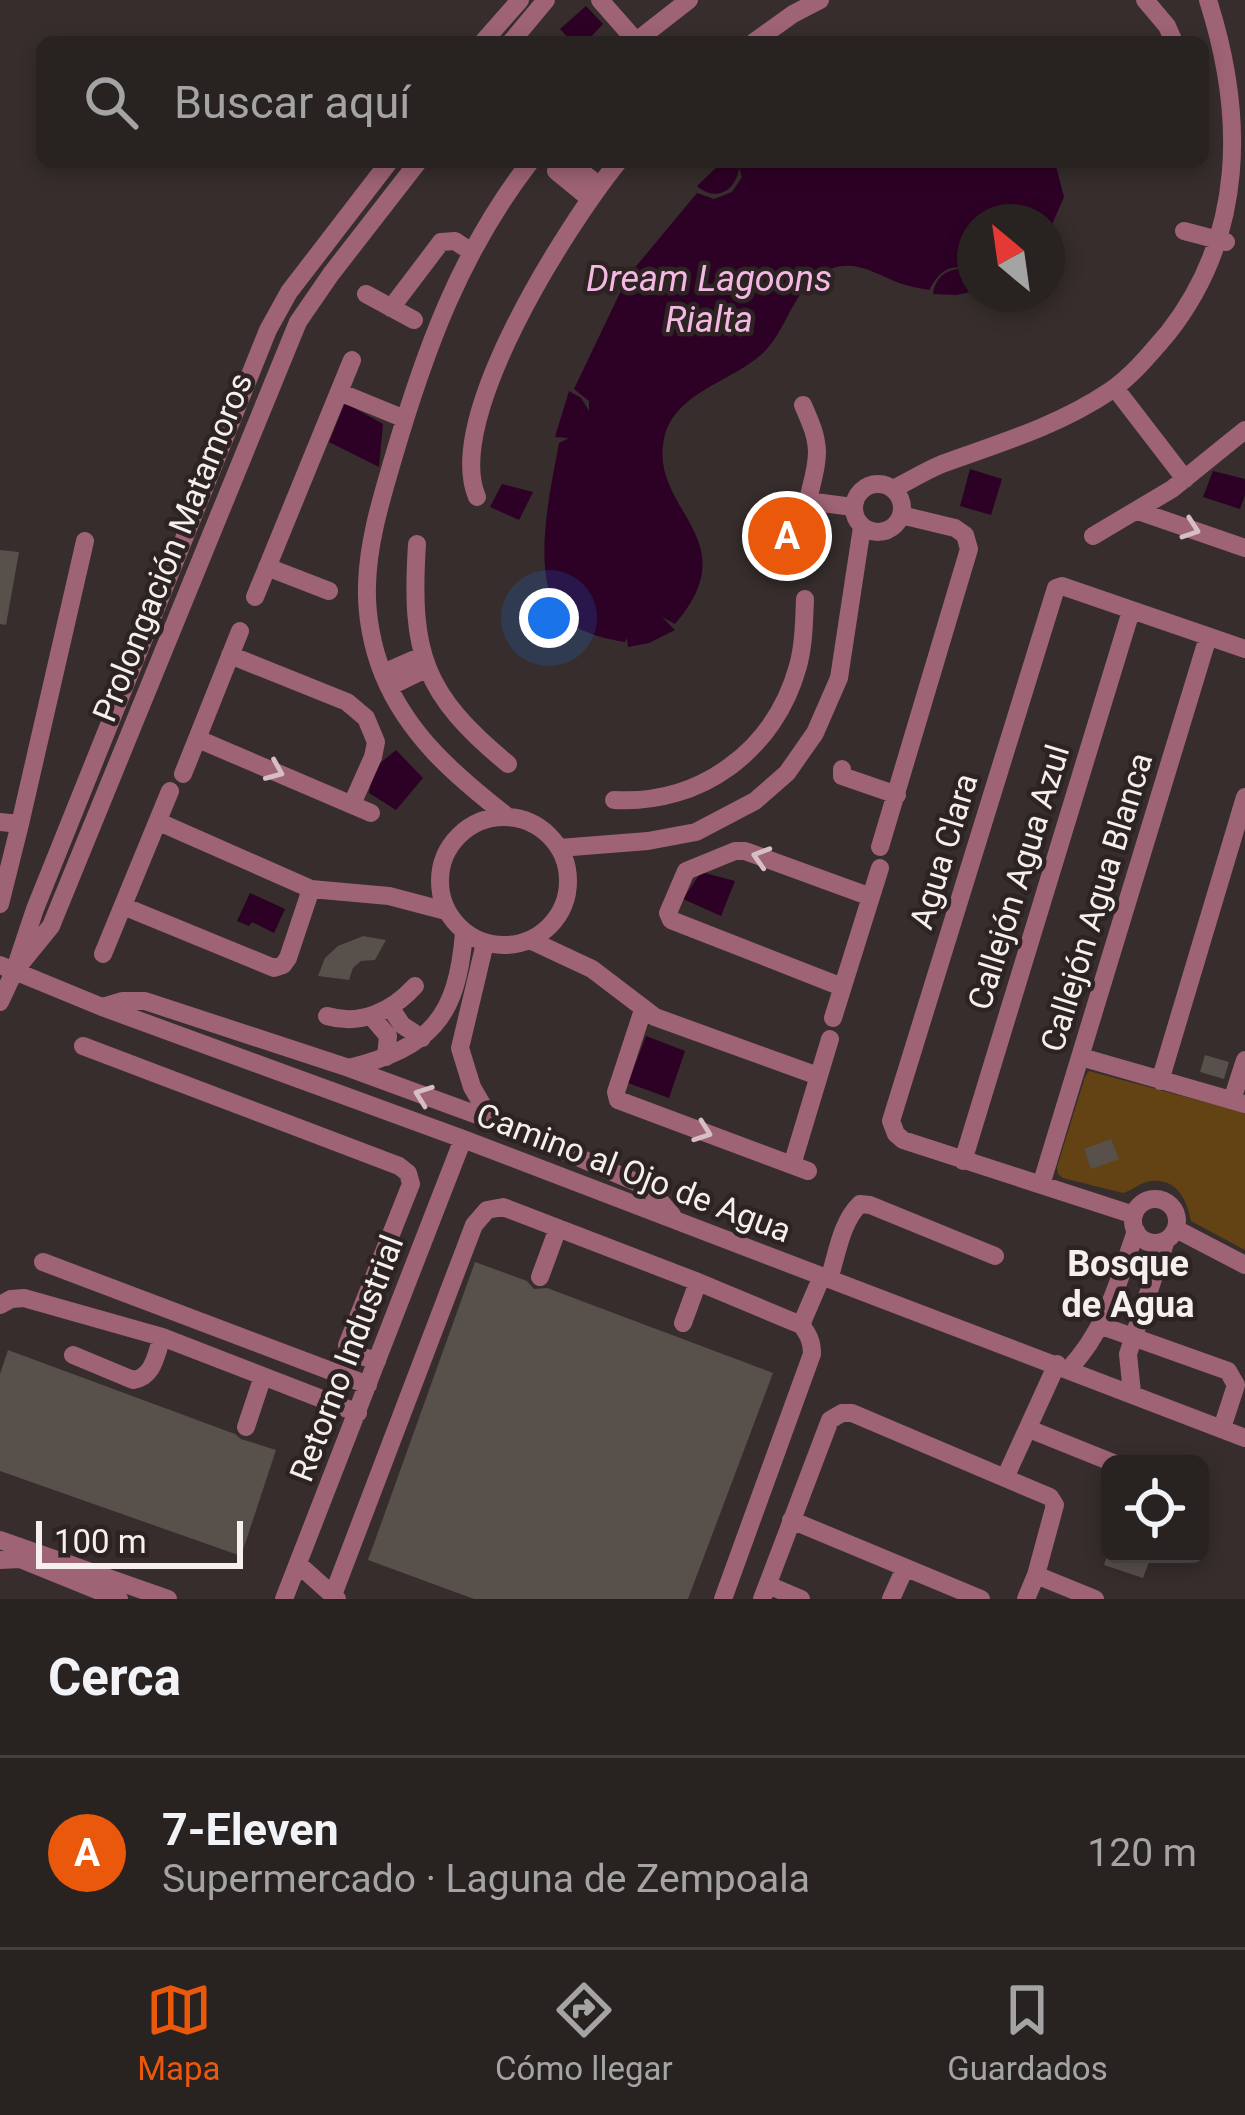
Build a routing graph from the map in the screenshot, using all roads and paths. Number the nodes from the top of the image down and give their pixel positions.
1 (520, 0) edge
2 (546, 0) edge
3 (600, 0) edge
4 (689, 0) edge
5 (820, 0) edge
6 (1145, 0) edge
7 (1208, 0) edge
8 (488, 36) edge
9 (516, 36) edge
10 (632, 36) edge
11 (642, 36) edge
12 (762, 36) edge
13 (1171, 36) edge
14 (1245, 165) edge
15 (383, 168) edge
16 (413, 168) edge
17 (526, 168) edge
18 (566, 168) edge
19 (613, 168) edge
20 (594, 192) junction
21 (1184, 231) dead end
22 (1226, 242) junction
23 (470, 251) junction
24 (366, 294) dead end
25 (392, 308) junction
26 (414, 320) dead end
27 (352, 360) dead end
28 (1115, 388) junction
29 (339, 392) junction
30 (803, 405) dead end
31 (405, 419) junction
32 (1244, 432) edge
33 (1185, 479) junction
34 (893, 489) junction
35 (477, 497) dead end
36 (807, 501) junction
37 (854, 507) junction
38 (1138, 511) junction
39 (901, 515) junction
40 (862, 526) junction
41 (1093, 536) dead end
42 (85, 541) dead end
43 (417, 544) dead end
44 (819, 548) dead end
45 (1245, 548) edge
46 (267, 567) junction
47 (329, 591) dead end
48 (255, 597) dead end
49 (805, 599) dead end
50 (1131, 611) junction
51 (240, 631) dead end
52 (1208, 637) junction
53 (1245, 650) edge
54 (230, 655) junction
55 (425, 662) junction
56 (389, 687) junction
57 (366, 718) junction
58 (197, 739) junction
59 (508, 764) dead end
60 (735, 765) junction
61 (842, 770) dead end
62 (183, 774) dead end
63 (170, 791) dead end
64 (897, 795) junction
65 (1245, 796) edge
66 (614, 800) dead end
67 (756, 800) junction
68 (352, 804) junction
69 (371, 813) dead end
70 (508, 817) junction
71 (159, 822) junction
72 (10, 823) edge
73 (696, 832) junction
74 (559, 848) junction
75 (880, 848) dead end
76 (706, 862) junction
77 (880, 868) dead end
78 (311, 889) junction
79 (871, 897) junction
80 (0, 904) edge
81 (124, 906) junction
82 (446, 911) junction
83 (464, 933) junction
84 (530, 940) junction
85 (485, 944) junction
86 (104, 954) dead end
87 (7, 969) edge
88 (415, 986) dead end
89 (842, 987) junction
90 (0, 1002) edge
91 (103, 1007) junction
92 (643, 1010) junction
93 (380, 1012) junction
94 (327, 1016) dead end
95 (833, 1018) dead end
96 (426, 1035) junction
97 (830, 1039) dead end
98 (82, 1046) dead end
99 (460, 1048) junction
100 (1081, 1057) junction
101 (386, 1058) junction
102 (1245, 1060) edge
103 (349, 1068) junction
104 (818, 1076) junction
105 (1160, 1081) junction
106 (1239, 1102) edge
107 (491, 1120) junction
108 (463, 1138) junction
109 (964, 1161) junction
110 (1041, 1185) junction
111 (436, 1208) junction
112 (675, 1219) junction
113 (1135, 1223) junction
114 (474, 1225) junction
115 (558, 1228) junction
116 (1171, 1234) junction
117 (995, 1256) dead end
118 (43, 1262) dead end
119 (1245, 1265) edge
120 (540, 1277) dead end
121 (826, 1278) junction
122 (698, 1282) junction
123 (0, 1305) edge
124 (682, 1323) dead end
125 (802, 1325) junction
126 (1102, 1326) junction
127 (1133, 1336) junction
128 (163, 1337) junction
129 (73, 1355) dead end
130 (377, 1361) junction
131 (1063, 1366) junction
132 (263, 1376) junction
133 (368, 1384) junction
134 (1132, 1393) junction
135 (358, 1413) junction
136 (246, 1427) dead end
137 (1222, 1428) junction
138 (1029, 1429) junction
139 (1245, 1438) edge
140 (1101, 1458) edge
141 (1005, 1478) junction
142 (791, 1520) junction
143 (0, 1540) edge
144 (0, 1560) edge
145 (298, 1564) junction
146 (905, 1568) junction
147 (1036, 1575) junction
148 (765, 1592) edge
149 (335, 1597) edge
150 (119, 1599) edge
151 (168, 1599) edge
152 (284, 1599) edge
153 (723, 1599) edge
154 (801, 1599) edge
155 (891, 1599) edge
156 (981, 1599) edge
157 (1026, 1599) edge
158 (1096, 1599) edge

1 - 8 street
2 - 9 street
3 - 10 street
4 - 11 street
5 - 12 street
6 - 13 street
7 - 14 street
14 - 22 street
15 - 87 street
16 - 87 street, Prolongación Matamoros
17 - 23 street
18 - 20 street
19 - 20 street
20 - 35 street
21 - 22 street
22 - 28 street
23 - 25 street
23 - 31 street
24 - 25 street
25 - 26 street
27 - 29 street
28 - 33 street
28 - 34 street
29 - 31 street
29 - 46 street
30 - 36 street
31 - 56 street
32 - 33 street
33 - 38 street
34 - 37 street
34 - 39 street
36 - 37 street
36 - 44 street
37 - 40 street
38 - 41 street
38 -> 45 street
39 - 40 street
39 - 64 street
40 - 67 street
42 - 72 street
43 - 55 street
46 - 47 street
46 - 48 street
49 - 60 street
50 - 52 street
50 - 109 street, Callejón Agua Azul
50 - 109 street, Agua Clara
51 - 54 street
52 - 53 street
52 - 100 street, Callejón Agua Blanca
54 - 57 street
54 - 58 street
55 - 56 street
55 - 59 street
56 - 57 street
56 - 70 street
57 - 68 street
58 - 62 street
58 -> 68 street
60 - 66 street
60 - 67 street
61 - 64 street
63 - 71 street
64 - 75 street
65 - 105 street
67 - 73 street
68 - 69 street
70 - 74 street
70 - 82 street
71 - 78 street
71 - 81 street
72 - 80 street
73 - 74 street
73 - 76 street
74 - 84 street
79 -> 76 street
76 - 89 street
77 - 79 street
78 - 81 street
78 - 82 street
79 - 89 street
81 - 86 street
82 - 83 street
83 - 85 street
83 - 96 street
84 - 85 street
84 - 92 street
85 - 99 street
87 - 90 street
87 - 91 street, Camino al Ojo de Agua
88 - 93 street
89 - 95 street
91 - 103 street
91 - 108 street, Camino al Ojo de Agua
92 - 104 street
92 -> 104 street
93 - 94 street
93 - 96 street
93 - 101 street
96 - 99 street
96 - 101 street
97 - 104 street
98 - 130 street
99 - 107 street
100 - 105 street
100 - 110 street, Callejón Agua Blanca
101 - 103 street
102 - 106 street
107 -> 103 street
105 - 106 street
107 - 112 street
108 - 111 street, Retorno Industrial
108 - 112 street, Camino al Ojo de Agua
109 - 110 street
110 - 113 street
111 - 114 street
111 - 130 street, Retorno Industrial
112 - 121 street, Camino al Ojo de Agua
113 - 116 street
113 - 116 street
113 - 126 street
114 - 115 street
114 - 149 street
115 - 120 street
115 - 122 street
116 - 119 street
116 - 127 street
117 - 121 street
118 - 133 street
121 - 125 street
121 - 131 street, Camino al Ojo de Agua
122 - 124 street
122 - 125 street
123 - 128 street
125 - 153 street
126 - 127 street
126 - 131 street
127 - 134 street
127 - 137 street
128 - 129 street
128 - 132 street
130 - 133 street, Retorno Industrial
131 - 134 street, Camino al Ojo de Agua
131 - 138 street
132 - 135 street
132 - 136 street
133 - 135 street, Retorno Industrial
134 - 137 street, Camino al Ojo de Agua
135 - 145 street, Retorno Industrial
137 - 139 street, Camino al Ojo de Agua
138 - 140 street
138 - 141 street
141 - 142 street
141 - 147 street
142 - 146 street
142 - 148 street
143 - 151 street
144 - 150 street
145 - 149 street
145 - 152 street, Retorno Industrial
146 - 155 street
146 - 156 street
147 - 157 street
147 - 158 street
148 - 154 street

